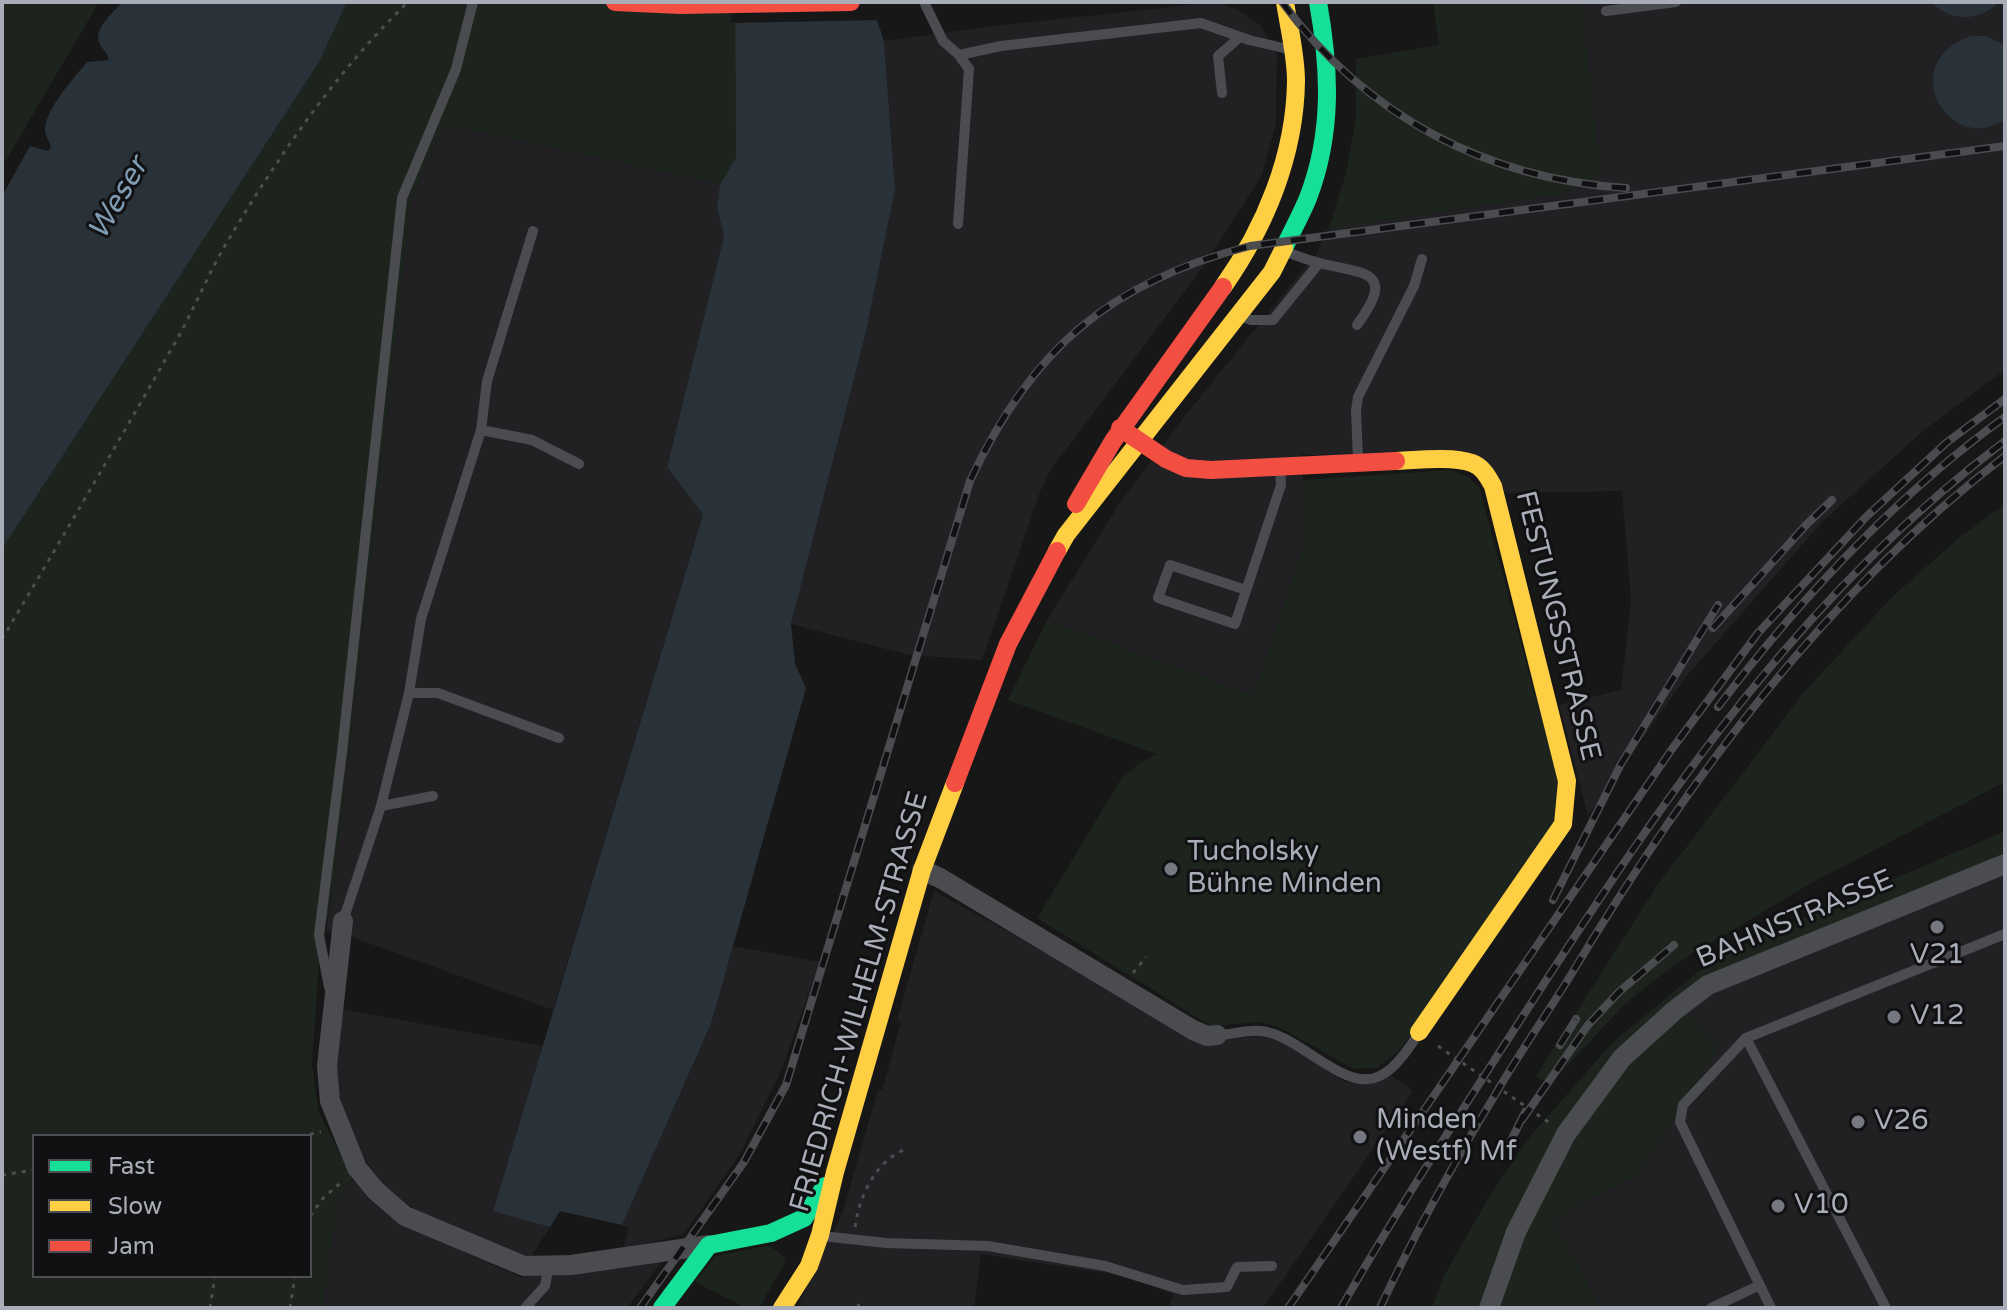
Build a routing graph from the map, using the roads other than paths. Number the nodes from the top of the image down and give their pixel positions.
1 (473, 2) edge
2 (615, 2) edge
3 (851, 2) edge
4 (924, 2) edge
5 (1285, 2) edge
6 (1318, 2) edge
7 (1676, 2) edge
8 (1606, 11) dead end
9 (1240, 37) junction
10 (1294, 51) junction
11 (959, 55) junction
12 (1222, 93) dead end
13 (958, 224) dead end
14 (533, 231) dead end
15 (1284, 251) junction
16 (1422, 259) dead end
17 (1319, 263) junction
18 (1218, 299) junction
19 (1240, 315) junction
20 (1357, 325) dead end
21 (1120, 428) junction
22 (481, 430) junction
23 (1140, 442) junction
24 (1358, 461) junction
25 (579, 464) dead end
26 (1280, 465) junction
27 (1066, 535) junction
28 (1246, 590) junction
29 (409, 693) junction
30 (559, 738) dead end
31 (433, 796) dead end
32 (381, 806) junction
33 (2005, 864) edge
34 (922, 870) junction
35 (343, 921) joint
36 (2005, 934) edge
37 (333, 1008) junction
38 (1419, 1032) joint
39 (1217, 1035) joint
40 (1746, 1038) junction
41 (835, 1172) junction
42 (771, 1233) junction
43 (820, 1235) junction
44 (709, 1245) junction
45 (549, 1265) junction
46 (1272, 1266) dead end
47 (797, 1283) junction
48 (1760, 1285) junction
49 (525, 1308) edge
50 (662, 1308) edge
51 (782, 1308) edge
52 (1489, 1308) edge
53 (1711, 1308) edge
54 (1771, 1308) edge
55 (1886, 1308) edge

1 - 37 lane
2 - 3 main road
4 - 11 lane
5 - 10 main road, FRIEDRICH-WILHELM-STRASSE
6 - 15 main road, FRIEDRICH-WILHELM-STRASSE
7 - 8 lane
9 - 10 lane
9 - 11 lane
9 - 12 lane
10 - 18 main road, FRIEDRICH-WILHELM-STRASSE
11 - 13 lane
14 - 22 lane
15 - 17 lane
15 - 19 main road, FRIEDRICH-WILHELM-STRASSE
16 - 24 lane
17 - 19 lane
17 - 20 lane
18 - 19 main road
18 - 21 main road, FRIEDRICH-WILHELM-STRASSE
19 - 23 main road, FRIEDRICH-WILHELM-STRASSE
21 - 23 main road, FESTUNGSSTRASSE
21 - 27 main road, FRIEDRICH-WILHELM-STRASSE
22 - 25 lane
22 - 29 lane
23 - 26 main road, FESTUNGSSTRASSE
23 - 27 main road, FRIEDRICH-WILHELM-STRASSE
24 - 26 main road, FESTUNGSSTRASSE
24 - 38 main road, FESTUNGSSTRASSE
26 - 28 lane
27 - 34 main road, FRIEDRICH-WILHELM-STRASSE
28 - 28 lane
29 - 30 lane
29 - 32 lane
31 - 32 lane
32 - 35 lane
33 - 52 street, BAHNSTRASSE
34 - 39 street, FESTUNGSSTRASSE
34 - 41 main road, FRIEDRICH-WILHELM-STRASSE
35 - 37 street
36 - 40 lane
37 - 45 street
38 - 39 lane, FESTUNGSSTRASSE
40 - 48 lane
40 - 55 lane
41 - 42 main road
41 - 43 main road, FRIEDRICH-WILHELM-STRASSE
42 - 44 main road
42 - 47 main road
43 - 46 lane
43 - 47 main road, FRIEDRICH-WILHELM-STRASSE
44 - 45 street
44 - 50 main road
45 - 49 lane
47 - 51 main road, FRIEDRICH-WILHELM-STRASSE
48 - 53 lane
48 - 54 lane

